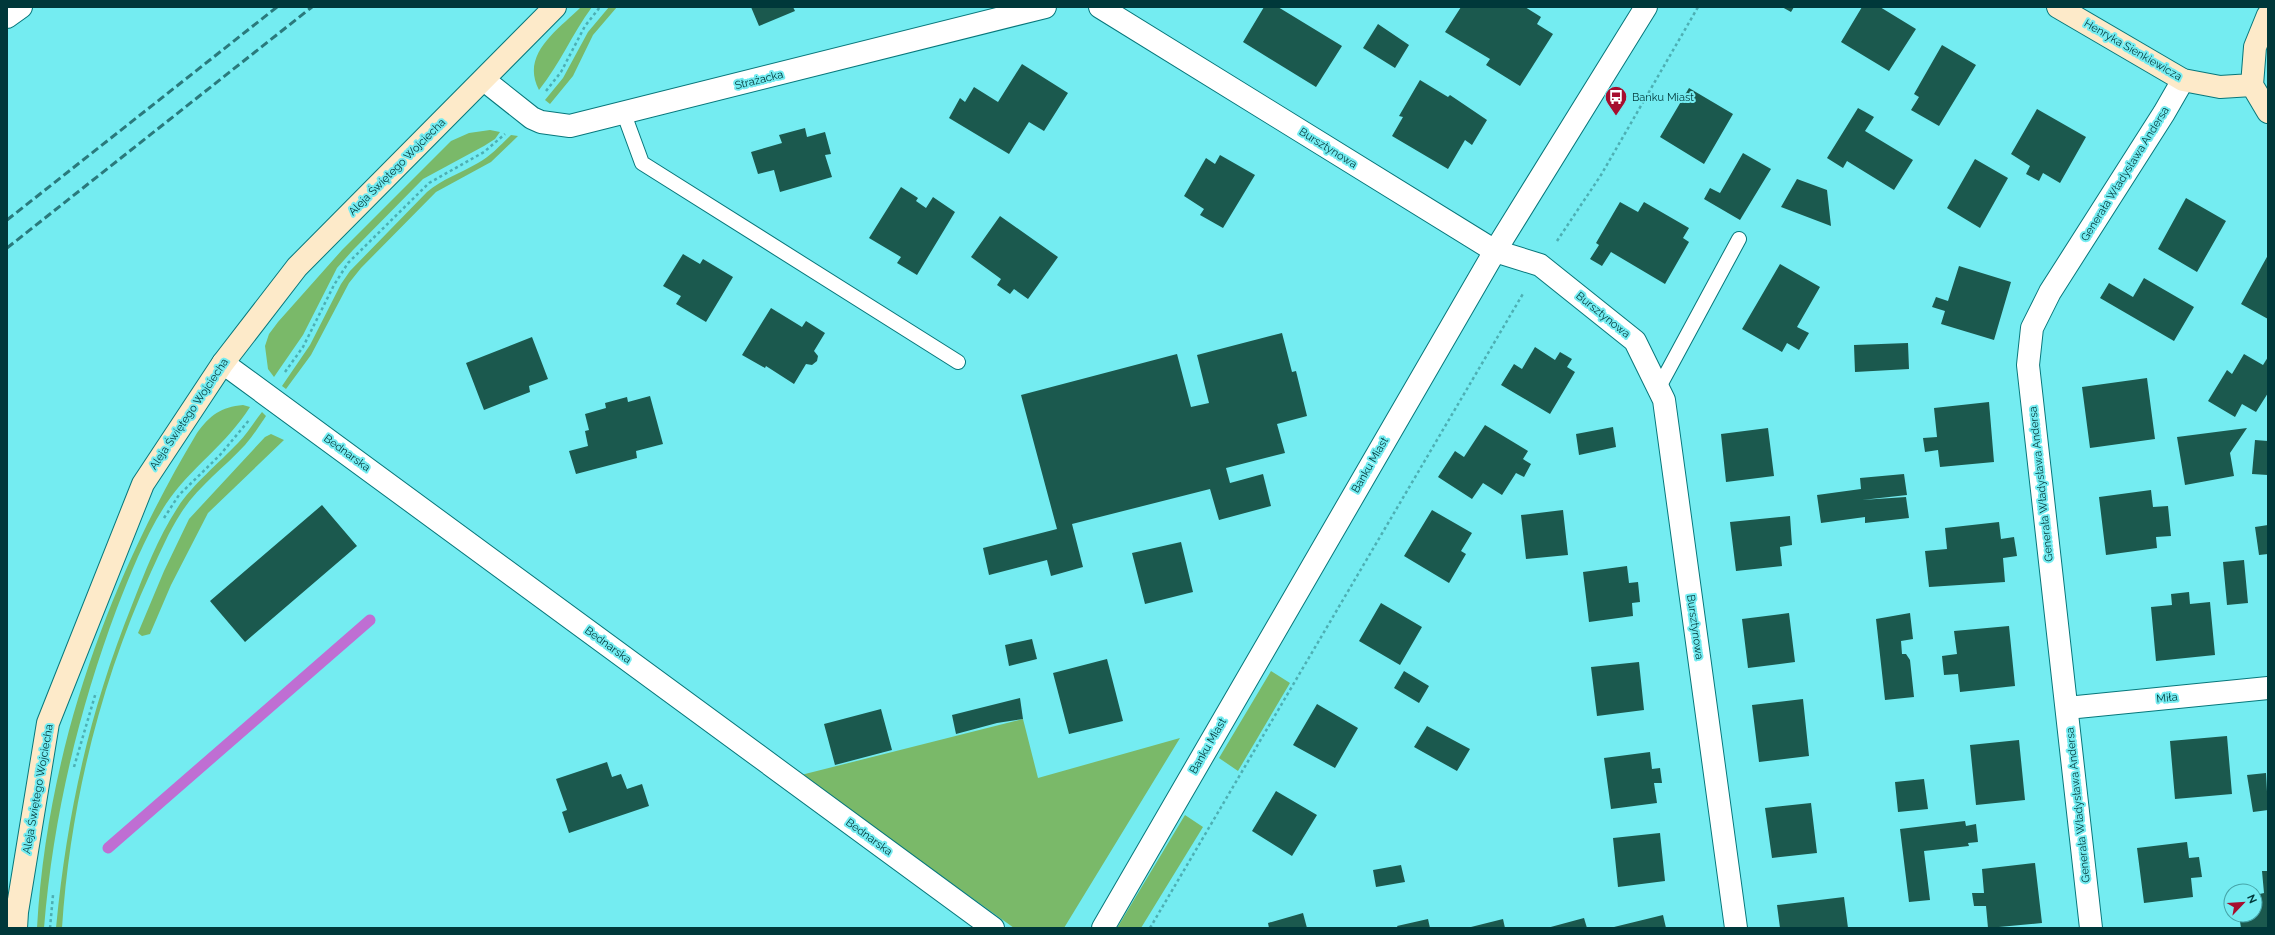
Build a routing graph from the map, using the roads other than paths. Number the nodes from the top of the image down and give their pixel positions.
1 (21, 7) edge
2 (555, 7) edge
3 (1045, 7) edge
4 (1100, 7) edge
5 (1646, 7) edge
6 (2066, 9) edge
7 (2268, 15) edge
8 (7, 17) edge
9 (484, 80) junction
10 (2183, 80) junction
11 (2252, 85) junction
12 (2268, 112) edge
13 (624, 114) junction
14 (1739, 239) dead end
15 (1495, 251) junction
16 (222, 362) junction
17 (958, 362) dead end
18 (1658, 389) junction
19 (2268, 688) edge
20 (2067, 708) junction
21 (16, 928) edge
22 (993, 928) edge
23 (1103, 928) edge
24 (1736, 928) edge
25 (2091, 928) edge

1 - 8 street
2 - 9 street, Aleja Świętego Wojciecha
3 - 13 street, Strażacka
4 - 15 street, Bursztynowa
5 - 15 street, Banku Miast
6 - 10 street, Henryka Sienkiewicza
7 - 11 street
9 - 13 street, Strażacka
9 - 16 street, Aleja Świętego Wojciecha
10 - 11 street, Henryka Sienkiewicza
10 - 20 street, Generała Władysława Andersa
11 - 12 street
13 - 17 lane
14 - 18 lane
15 - 18 street, Bursztynowa
15 - 23 street, Banku Miast
16 - 21 street, Aleja Świętego Wojciecha
16 - 22 street, Bednarska
18 - 24 street, Bursztynowa
19 - 20 street, Miła
20 - 25 street, Generała Władysława Andersa

